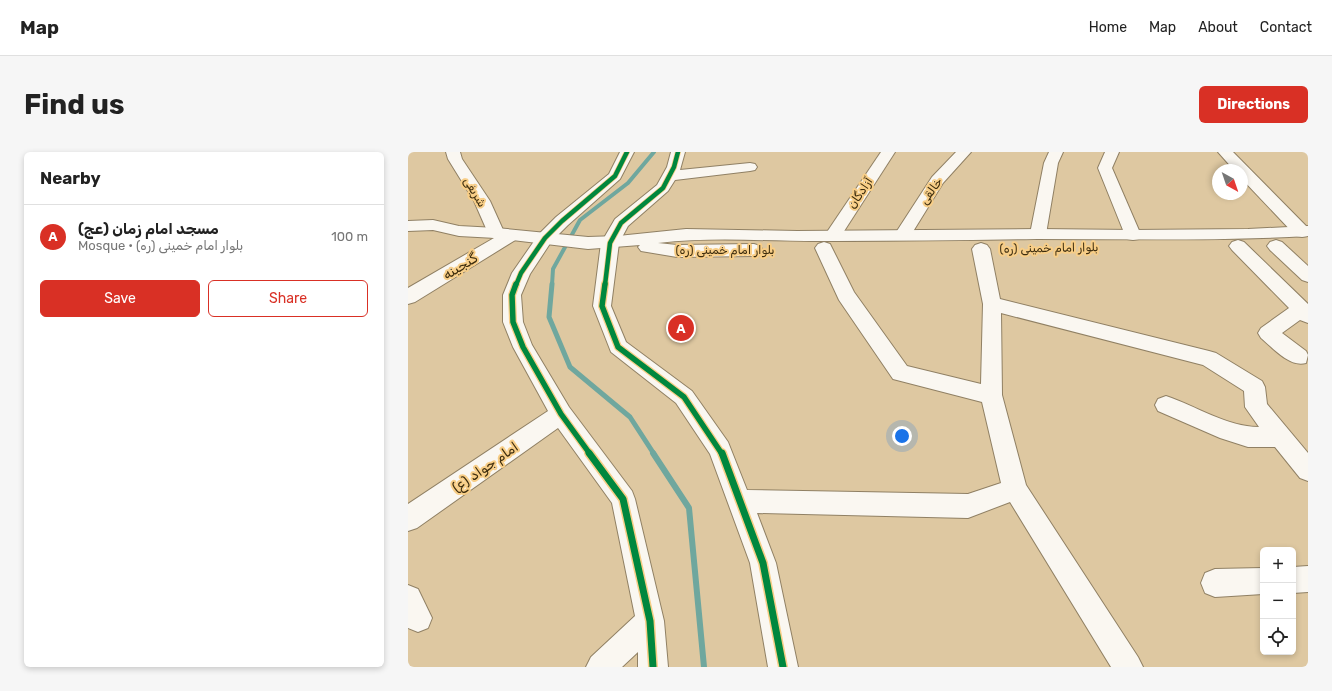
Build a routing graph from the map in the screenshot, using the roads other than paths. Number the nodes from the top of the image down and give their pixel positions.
1 (453, 152) edge
2 (627, 152) edge
3 (678, 152) edge
4 (888, 152) edge
5 (964, 152) edge
6 (1056, 152) edge
7 (1112, 152) edge
8 (1225, 152) edge
9 (750, 167) dead end
10 (670, 176) junction
11 (408, 226) edge
12 (459, 231) junction
13 (504, 234) junction
14 (903, 234) junction
15 (1038, 234) junction
16 (1133, 235) junction
17 (1306, 236) edge
18 (549, 238) junction
19 (408, 240) edge
20 (828, 242) junction
21 (605, 243) junction
22 (1238, 246) junction
23 (1276, 246) junction
24 (982, 249) junction
25 (1308, 276) edge
26 (408, 297) edge
27 (992, 304) junction
28 (1304, 313) edge
29 (1299, 357) dead end
30 (992, 395) junction
31 (1166, 405) dead end
32 (561, 414) junction
33 (1281, 437) junction
34 (1308, 470) edge
35 (1015, 489) junction
36 (740, 501) junction
37 (408, 519) edge
38 (1308, 579) edge
39 (1296, 580) edge
40 (1260, 581) edge
41 (1215, 582) dead end
42 (650, 621) junction
43 (601, 667) edge
44 (653, 667) edge
45 (783, 667) edge
46 (1128, 667) edge

1 - 13 street, شریفی
2 - 18 street
3 - 10 street
4 - 20 street, آزادگان
5 - 14 street, خالقی
6 - 15 street
7 - 16 street
8 - 17 street
9 - 10 street
10 - 21 street
11 - 12 street
12 - 13 street, بلوار امام خمینی (ره)
12 - 19 street
13 - 18 street, بلوار امام خمینی (ره)
13 - 26 street, گنجینه
14 - 15 street, بلوار امام خمینی (ره)
14 - 20 street, بلوار امام خمینی (ره)
15 - 16 street, بلوار امام خمینی (ره)
16 - 17 street, بلوار امام خمینی (ره)
17 - 23 street, بلوار امام خمینی (ره)
18 - 21 street, بلوار امام خمینی (ره)
18 - 32 street
20 - 21 street, بلوار امام خمینی (ره)
20 - 24 street, بلوار امام خمینی (ره)
20 - 30 street
21 - 36 street
22 - 23 street, بلوار امام خمینی (ره)
22 - 24 street, بلوار امام خمینی (ره)
22 - 28 street
23 - 25 street
24 - 27 street
27 - 30 street
27 - 33 street
28 - 29 street
30 - 35 street
31 - 33 street
32 - 37 street, امام جواد (ع)
32 - 42 street
33 - 34 street
35 - 36 street
35 - 46 street
36 - 45 street
38 - 39 street
40 - 41 street
42 - 43 street
42 - 44 street

